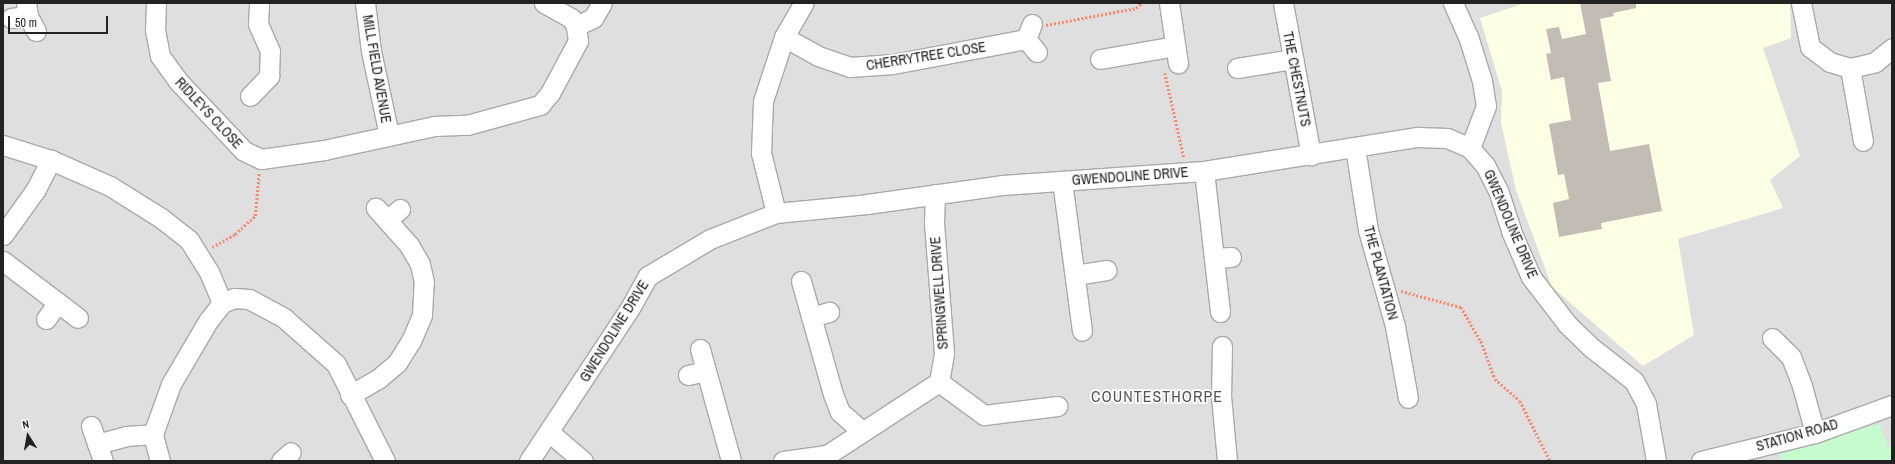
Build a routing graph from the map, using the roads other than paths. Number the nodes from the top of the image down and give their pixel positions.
1 (156, 3) edge
2 (259, 3) edge
3 (365, 3) edge
4 (544, 3) edge
5 (602, 3) edge
6 (804, 3) edge
7 (1169, 3) edge
8 (1283, 3) edge
9 (1453, 3) edge
10 (1802, 3) edge
11 (576, 26) junction
12 (784, 38) junction
13 (1032, 38) road end
14 (1892, 48) edge
15 (1100, 59) dead end
16 (1293, 59) junction
17 (1237, 68) dead end
18 (1850, 68) junction
19 (250, 96) dead end
20 (389, 135) junction
21 (1863, 141) dead end
22 (3, 145) edge
23 (1356, 147) junction
24 (1470, 148) junction
25 (1311, 155) junction
26 (51, 160) junction
27 (1196, 171) junction
28 (1062, 181) junction
29 (935, 194) junction
30 (388, 212) dead end
31 (776, 213) junction
32 (3, 235) edge
33 (3, 261) edge
34 (1107, 270) dead end
35 (1075, 275) junction
36 (801, 281) dead end
37 (57, 303) junction
38 (222, 303) junction
39 (1220, 312) dead end
40 (78, 318) dead end
41 (46, 319) dead end
42 (1082, 331) dead end
43 (1772, 338) dead end
44 (1222, 346) dead end
45 (700, 349) dead end
46 (939, 382) junction
47 (350, 395) junction
48 (1408, 398) dead end
49 (1892, 405) edge
50 (1058, 406) dead end
51 (862, 431) junction
52 (549, 432) junction
53 (1815, 433) junction
54 (153, 434) junction
55 (97, 444) edge
56 (160, 461) edge
57 (385, 461) edge
58 (530, 461) edge
59 (583, 461) edge
60 (731, 461) edge
61 (783, 461) edge
62 (1227, 461) edge
63 (1656, 461) edge
64 (1703, 461) edge

1 - 20 street, RIDLEYS CLOSE
2 - 19 street
3 - 20 street, MILL FIELD AVENUE
4 - 11 street
5 - 11 street
6 - 12 street
7 - 15 street
8 - 16 street, THE CHESTNUTS
9 - 24 street
10 - 18 street
11 - 20 street, RIDLEYS CLOSE
12 - 13 street, CHERRYTREE CLOSE
12 - 31 street
14 - 18 street
16 - 17 street
16 - 25 street, THE CHESTNUTS
18 - 21 street
22 - 26 street
23 - 24 street, GWENDOLINE DRIVE
23 - 25 street, GWENDOLINE DRIVE
23 - 48 street, THE PLANTATION
24 - 63 street, GWENDOLINE DRIVE
25 - 27 street, GWENDOLINE DRIVE
26 - 32 street
26 - 38 street
27 - 28 street, GWENDOLINE DRIVE
27 - 39 street
28 - 29 street, GWENDOLINE DRIVE
28 - 35 street
29 - 31 street, GWENDOLINE DRIVE
29 - 46 street, SPRINGWELL DRIVE
30 - 47 street
31 - 52 street, GWENDOLINE DRIVE
33 - 37 street
34 - 35 street
35 - 42 street
36 - 51 street
37 - 40 street
37 - 41 street
38 - 47 street
38 - 54 street
43 - 53 street
44 - 62 street
45 - 60 street
46 - 50 street
46 - 51 street
47 - 57 street
49 - 53 street, STATION ROAD
51 - 61 street
52 - 58 street, GWENDOLINE DRIVE
52 - 59 street
53 - 64 street, STATION ROAD
54 - 55 street
54 - 56 street

